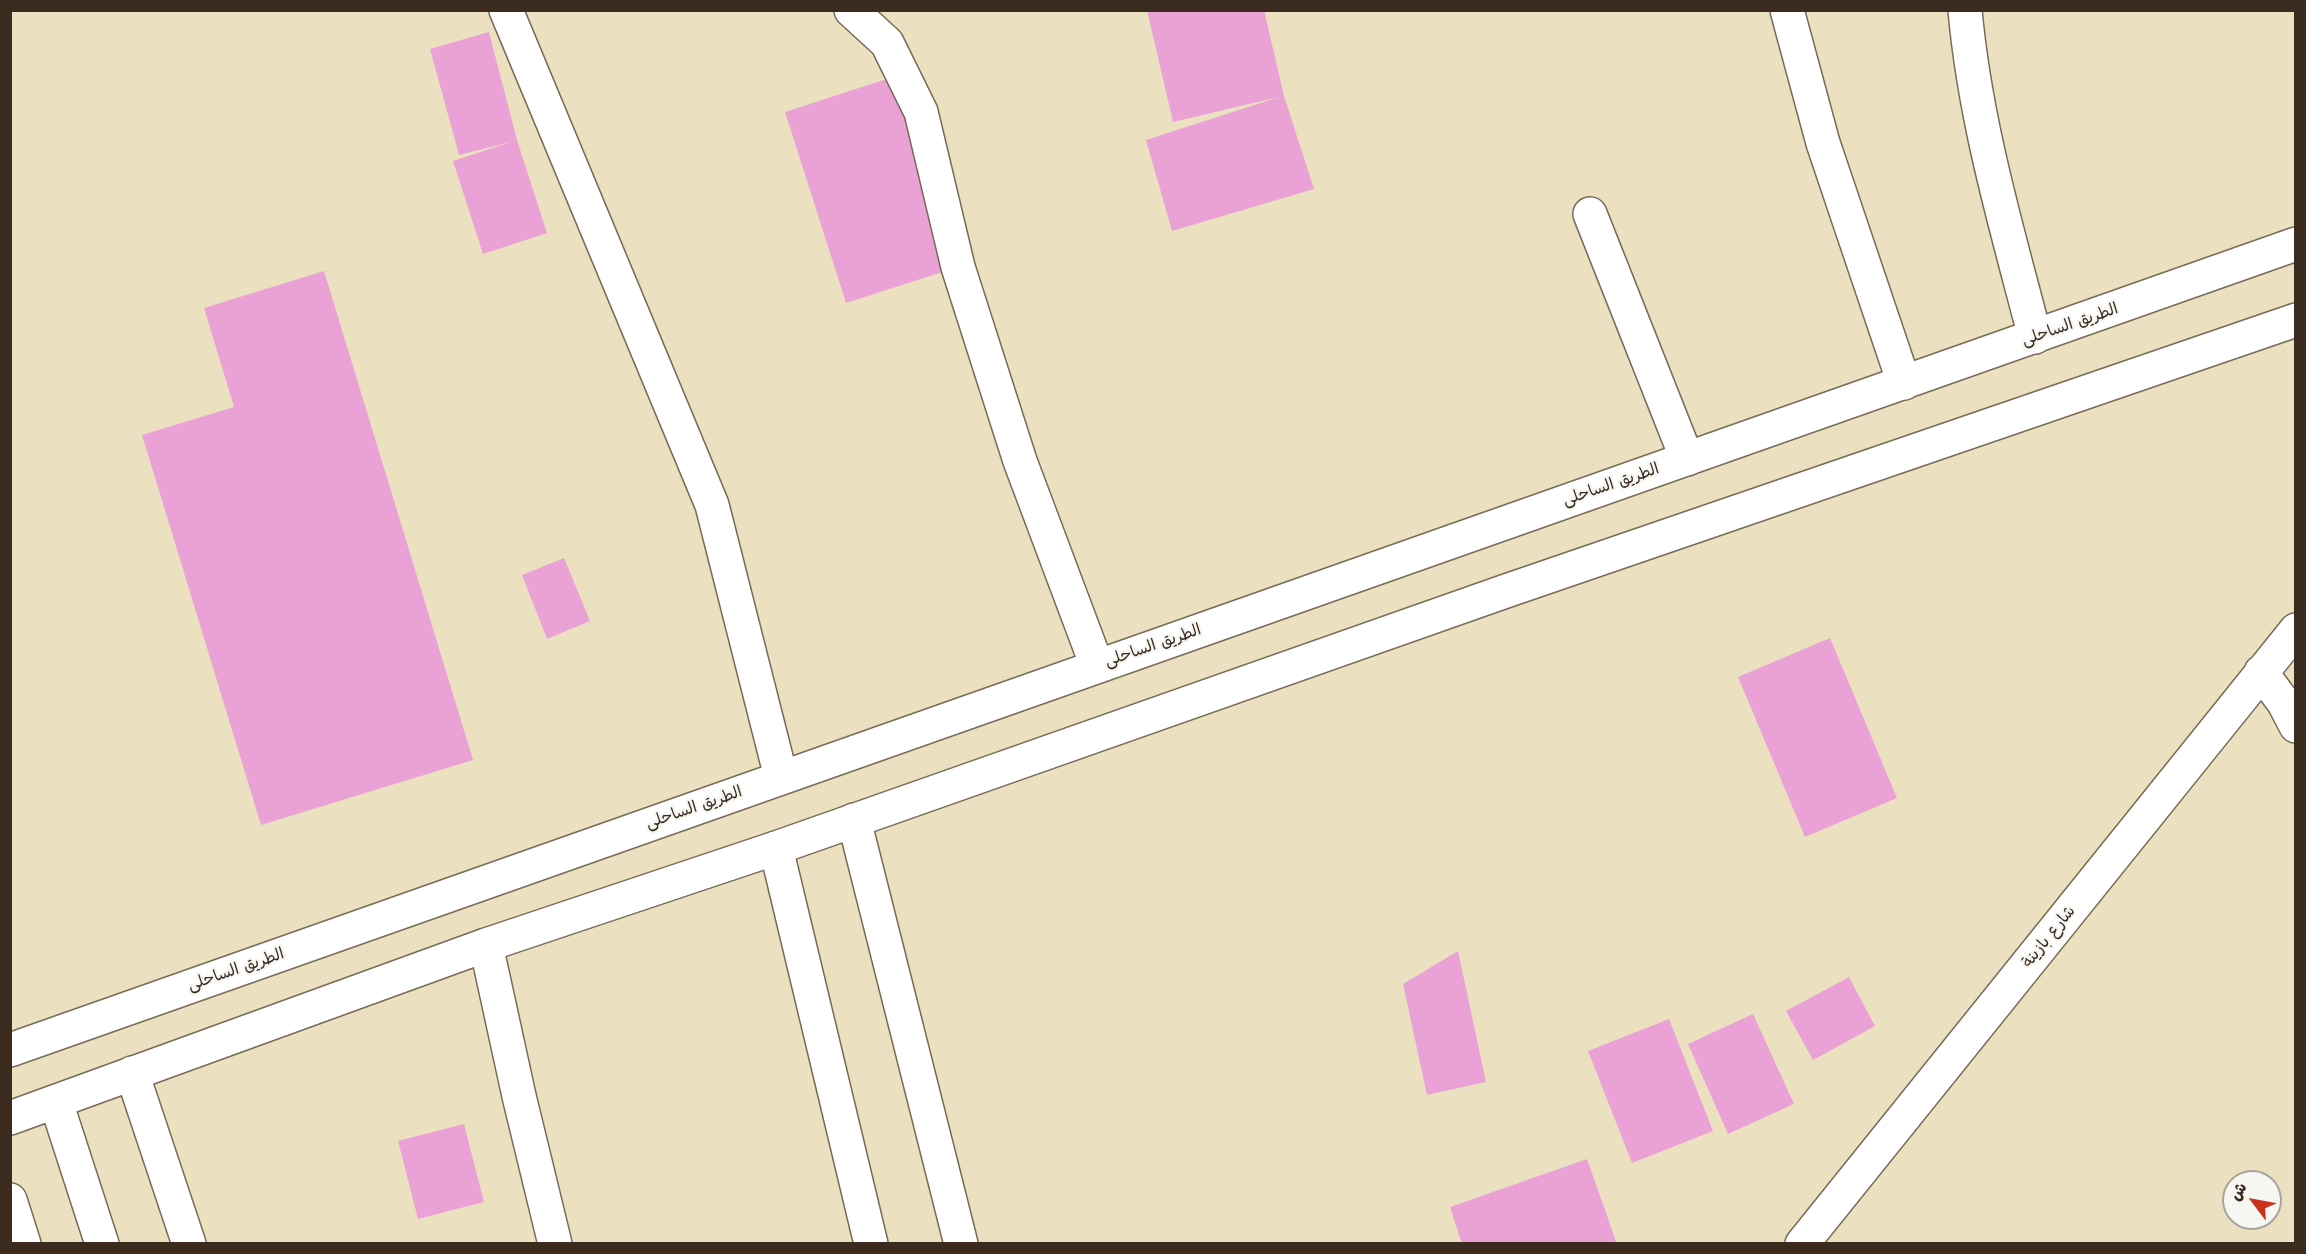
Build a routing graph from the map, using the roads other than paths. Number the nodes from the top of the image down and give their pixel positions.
1 (506, 10) edge
2 (851, 10) edge
3 (1787, 10) edge
4 (1965, 10) edge
5 (1590, 214) dead end
6 (2295, 244) edge
7 (2295, 320) edge
8 (2263, 332) junction
9 (2295, 333) edge
10 (2035, 337) junction
11 (1904, 383) junction
12 (1687, 459) junction
13 (2295, 630) edge
14 (1096, 666) junction
15 (2261, 672) junction
16 (2295, 726) edge
17 (781, 777) junction
18 (854, 820) junction
19 (776, 848) junction
20 (486, 945) junction
21 (10, 1050) edge
22 (132, 1073) junction
23 (56, 1102) junction
24 (10, 1119) edge
25 (10, 1200) edge
26 (24, 1244) edge
27 (102, 1244) edge
28 (189, 1244) edge
29 (555, 1244) edge
30 (871, 1244) edge
31 (961, 1244) edge
32 (1802, 1244) edge

1 - 17 main road
2 - 14 main road
3 - 11 main road
4 - 10 main road
5 - 12 main road
6 - 10 main road, الطريق الساحلى
7 - 8 main road
8 - 9 main road
8 - 18 main road
10 - 11 main road, الطريق الساحلى
11 - 12 main road, الطريق الساحلى
12 - 14 main road, الطريق الساحلى
13 - 15 main road, شارع بازينة
14 - 17 main road, الطريق الساحلى
15 - 16 main road
15 - 32 main road, شارع بازينة
17 - 21 main road, الطريق الساحلى
18 - 19 main road
18 - 31 main road
19 - 20 main road
19 - 30 main road
20 - 22 main road
20 - 29 main road
22 - 23 main road
22 - 28 main road
23 - 24 main road
23 - 27 main road
25 - 26 main road

